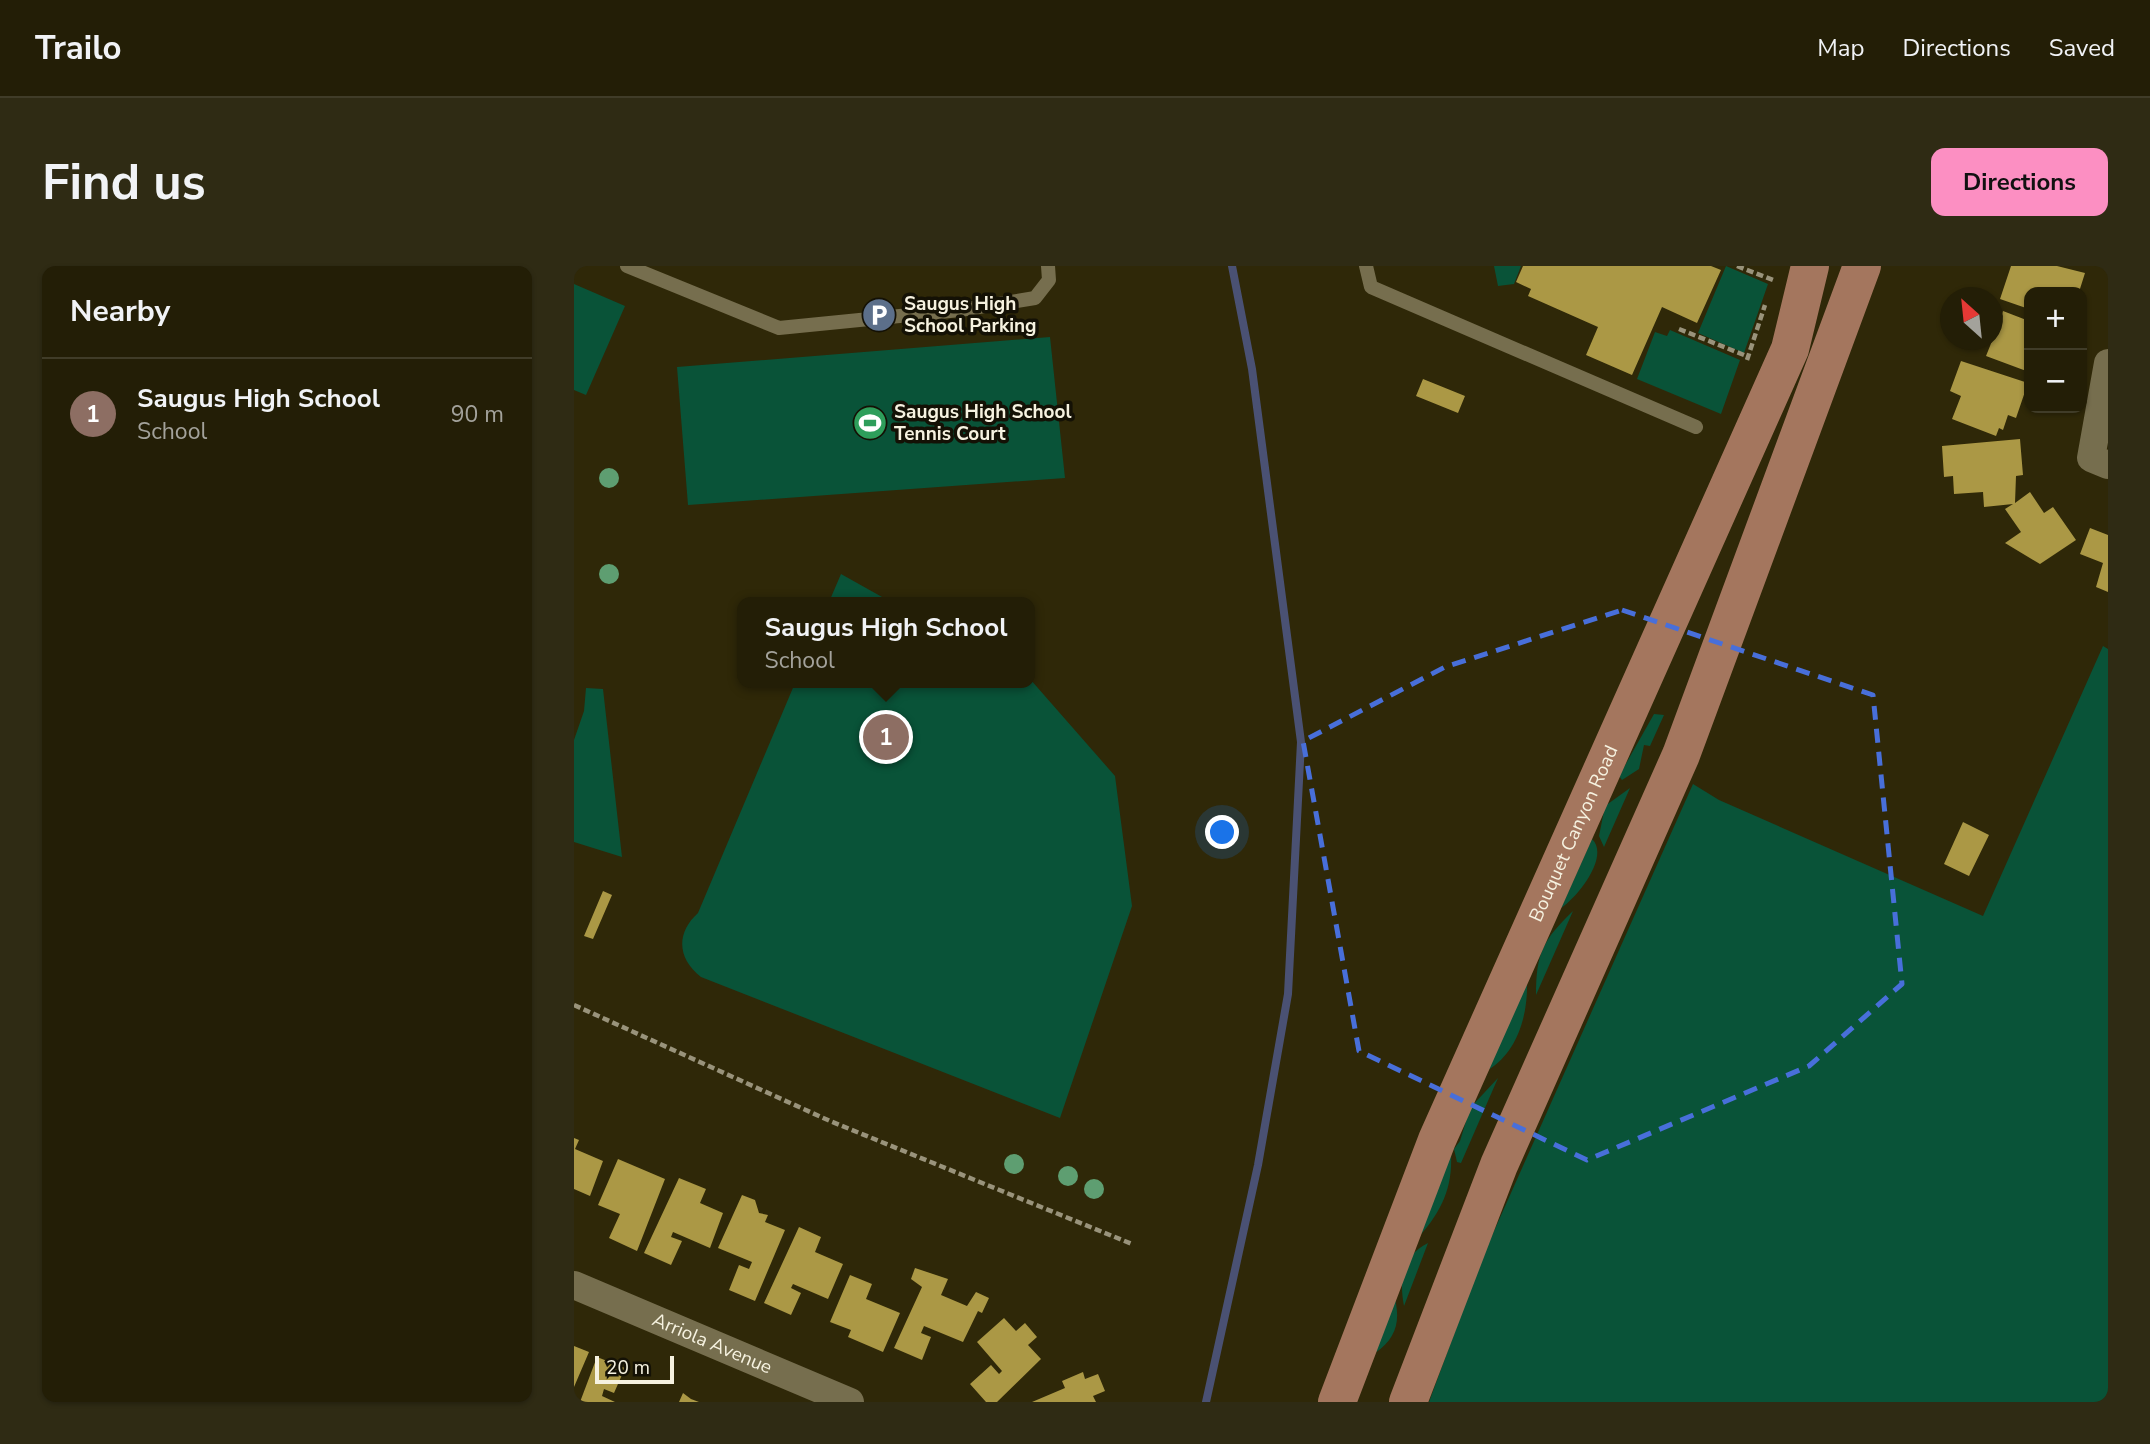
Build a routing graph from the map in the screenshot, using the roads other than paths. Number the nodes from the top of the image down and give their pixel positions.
1 (627, 266) edge
2 (1048, 266) edge
3 (1366, 266) edge
4 (1810, 266) edge
5 (1862, 266) edge
6 (2108, 363) edge
7 (1696, 427) dead end
8 (2099, 461) edge
9 (574, 1285) edge
10 (850, 1402) edge
11 (1337, 1402) edge
12 (1408, 1402) edge

1 - 2 lane
3 - 7 lane
4 - 11 main road, Bouquet Canyon Road
5 - 12 main road
6 - 8 street
9 - 10 street, Arriola Avenue

